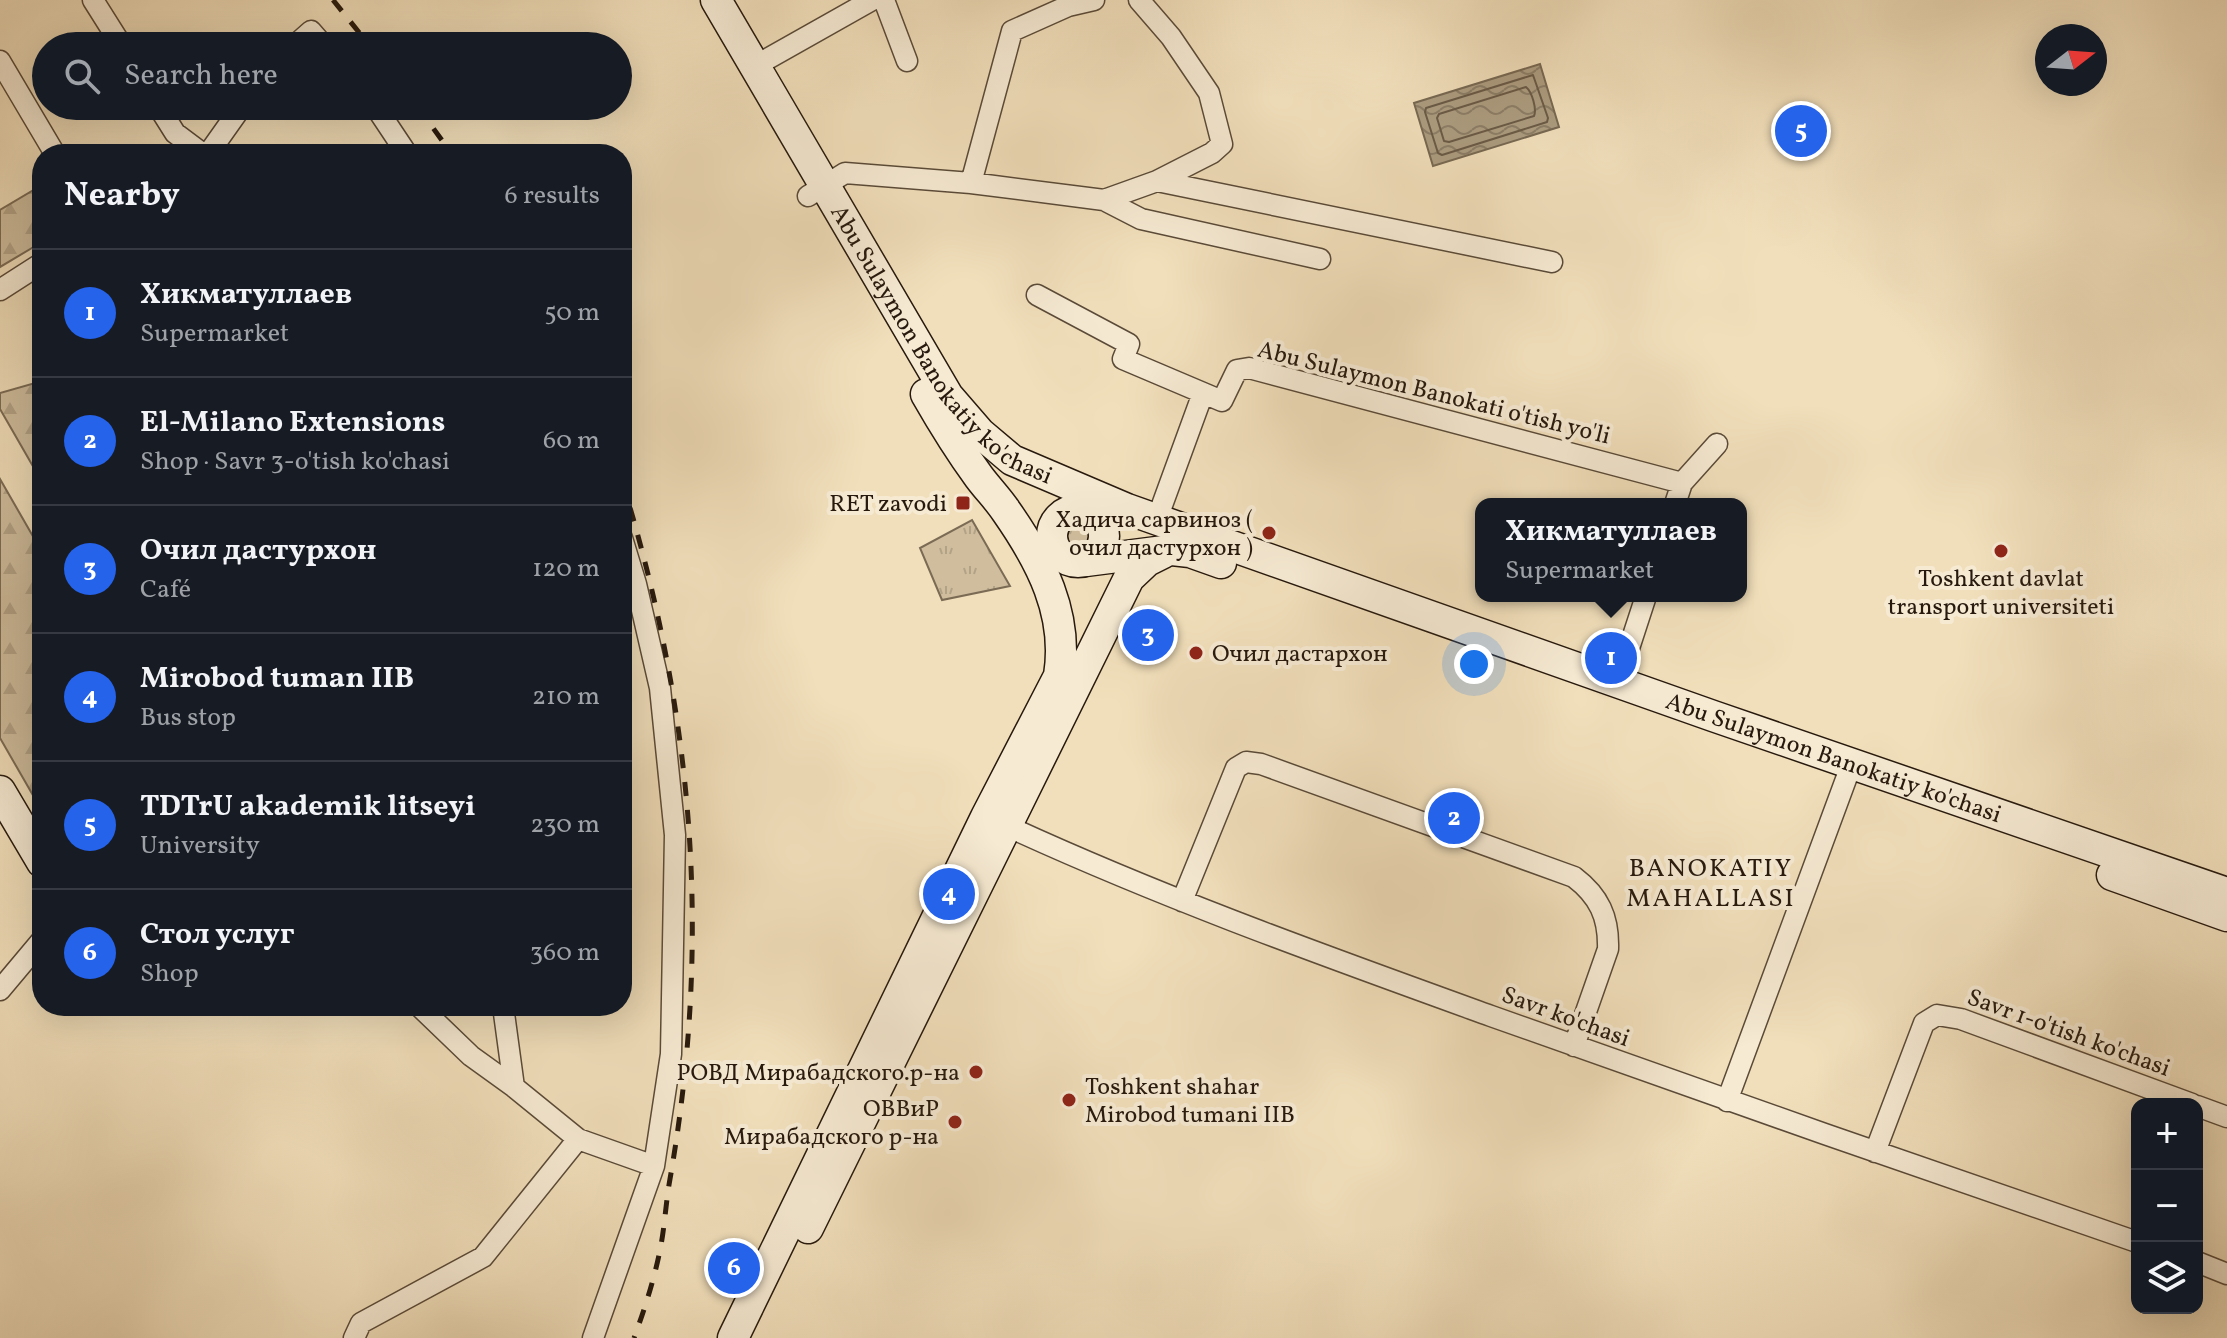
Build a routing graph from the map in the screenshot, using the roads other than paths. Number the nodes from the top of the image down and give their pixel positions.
1 (93, 0) edge
2 (693, 0) edge
3 (716, 0) edge
4 (872, 0) edge
5 (884, 0) edge
6 (1094, 0) edge
7 (1139, 0) edge
8 (113, 32) edge
9 (0, 61) edge
10 (907, 61) dead end
11 (755, 66) junction
12 (32, 115) edge
13 (35, 120) edge
14 (167, 120) edge
15 (232, 120) edge
16 (384, 120) edge
17 (49, 144) edge
18 (191, 144) edge
19 (214, 144) edge
20 (400, 144) edge
21 (1157, 181) junction
22 (971, 183) junction
23 (817, 190) junction
24 (1104, 200) junction
25 (1320, 259) dead end
26 (1552, 262) dead end
27 (32, 269) edge
28 (0, 290) edge
29 (1037, 295) dead end
30 (1203, 393) junction
31 (1717, 444) dead end
32 (1050, 477) junction
33 (1682, 483) junction
34 (1677, 498) edge
35 (1127, 509) junction
36 (1007, 511) junction
37 (1157, 519) junction
38 (1095, 542) junction
39 (1054, 546) junction
40 (1172, 550) junction
41 (632, 571) edge
42 (1051, 594) junction
43 (1644, 602) edge
44 (1618, 682) junction
45 (1064, 689) junction
46 (1849, 772) junction
47 (0, 791) edge
48 (997, 822) junction
49 (32, 845) edge
50 (2227, 893) edge
51 (1182, 901) junction
52 (2227, 916) edge
53 (32, 952) edge
54 (0, 990) edge
55 (429, 1016) edge
56 (504, 1016) edge
57 (1574, 1046) junction
58 (514, 1087) junction
59 (2175, 1098) edge
60 (1727, 1101) junction
61 (2203, 1108) edge
62 (2227, 1117) edge
63 (578, 1139) junction
64 (1875, 1152) junction
65 (654, 1166) junction
66 (2131, 1240) edge
67 (2203, 1264) edge
68 (2227, 1274) edge
69 (354, 1338) edge
70 (593, 1338) edge
71 (733, 1338) edge
72 (755, 1338) edge

1 - 8 street
2 - 23 main road, Abu Sulaymon Banokatiy ko'chasi
3 - 11 main road, Abu Sulaymon Banokatiy ko'chasi
4 - 11 street
5 - 10 street
6 - 22 street
7 - 21 street
9 - 12 street
11 - 23 main road, Abu Sulaymon Banokatiy ko'chasi
13 - 17 street
14 - 18 street
15 - 19 street
16 - 20 street
21 - 24 street
21 - 26 street
22 - 23 street
22 - 24 street
23 - 32 main road, Abu Sulaymon Banokatiy ko'chasi
23 - 36 main road, Abu Sulaymon Banokatiy ko'chasi
24 - 25 street
27 - 28 street
29 - 30 street
30 - 33 street, Abu Sulaymon Banokati o'tish yo'li
30 - 37 street
31 - 33 street
32 - 35 main road, Abu Sulaymon Banokatiy ko'chasi
32 - 38 main road
33 - 34 street
35 - 37 main road, Abu Sulaymon Banokatiy ko'chasi
35 - 38 main road
36 - 39 main road
36 - 42 main road, Abu Sulaymon Banokatiy ko'chasi
37 - 44 main road, Abu Sulaymon Banokatiy ko'chasi
38 - 39 main road
38 - 39 main road
38 - 40 main road, Abu Sulaymon Banokatiy ko'chasi
38 - 45 main road
39 - 42 main road
40 - 45 main road
40 - 46 main road, Abu Sulaymon Banokatiy ko'chasi
41 - 65 street
42 - 45 main road, Abu Sulaymon Banokatiy ko'chasi
43 - 44 street
44 - 46 main road, Abu Sulaymon Banokatiy ko'chasi
45 - 48 main road
46 - 50 main road, Abu Sulaymon Banokatiy ko'chasi
46 - 52 main road, Abu Sulaymon Banokatiy ko'chasi
46 - 60 street
47 - 49 main road
48 - 51 street, Savr ko'chasi
48 - 71 main road
48 - 72 main road
51 - 57 street, Savr ko'chasi
51 - 57 street
53 - 54 street
55 - 58 street
56 - 58 street
57 - 60 street, Savr ko'chasi
58 - 63 street
59 - 64 street, Savr 1-o'tish ko'chasi
60 - 64 street, Savr ko'chasi
61 - 62 street, Savr 1-o'tish ko'chasi
63 - 65 street
63 - 69 street
64 - 66 street, Savr ko'chasi
65 - 70 street
67 - 68 street

